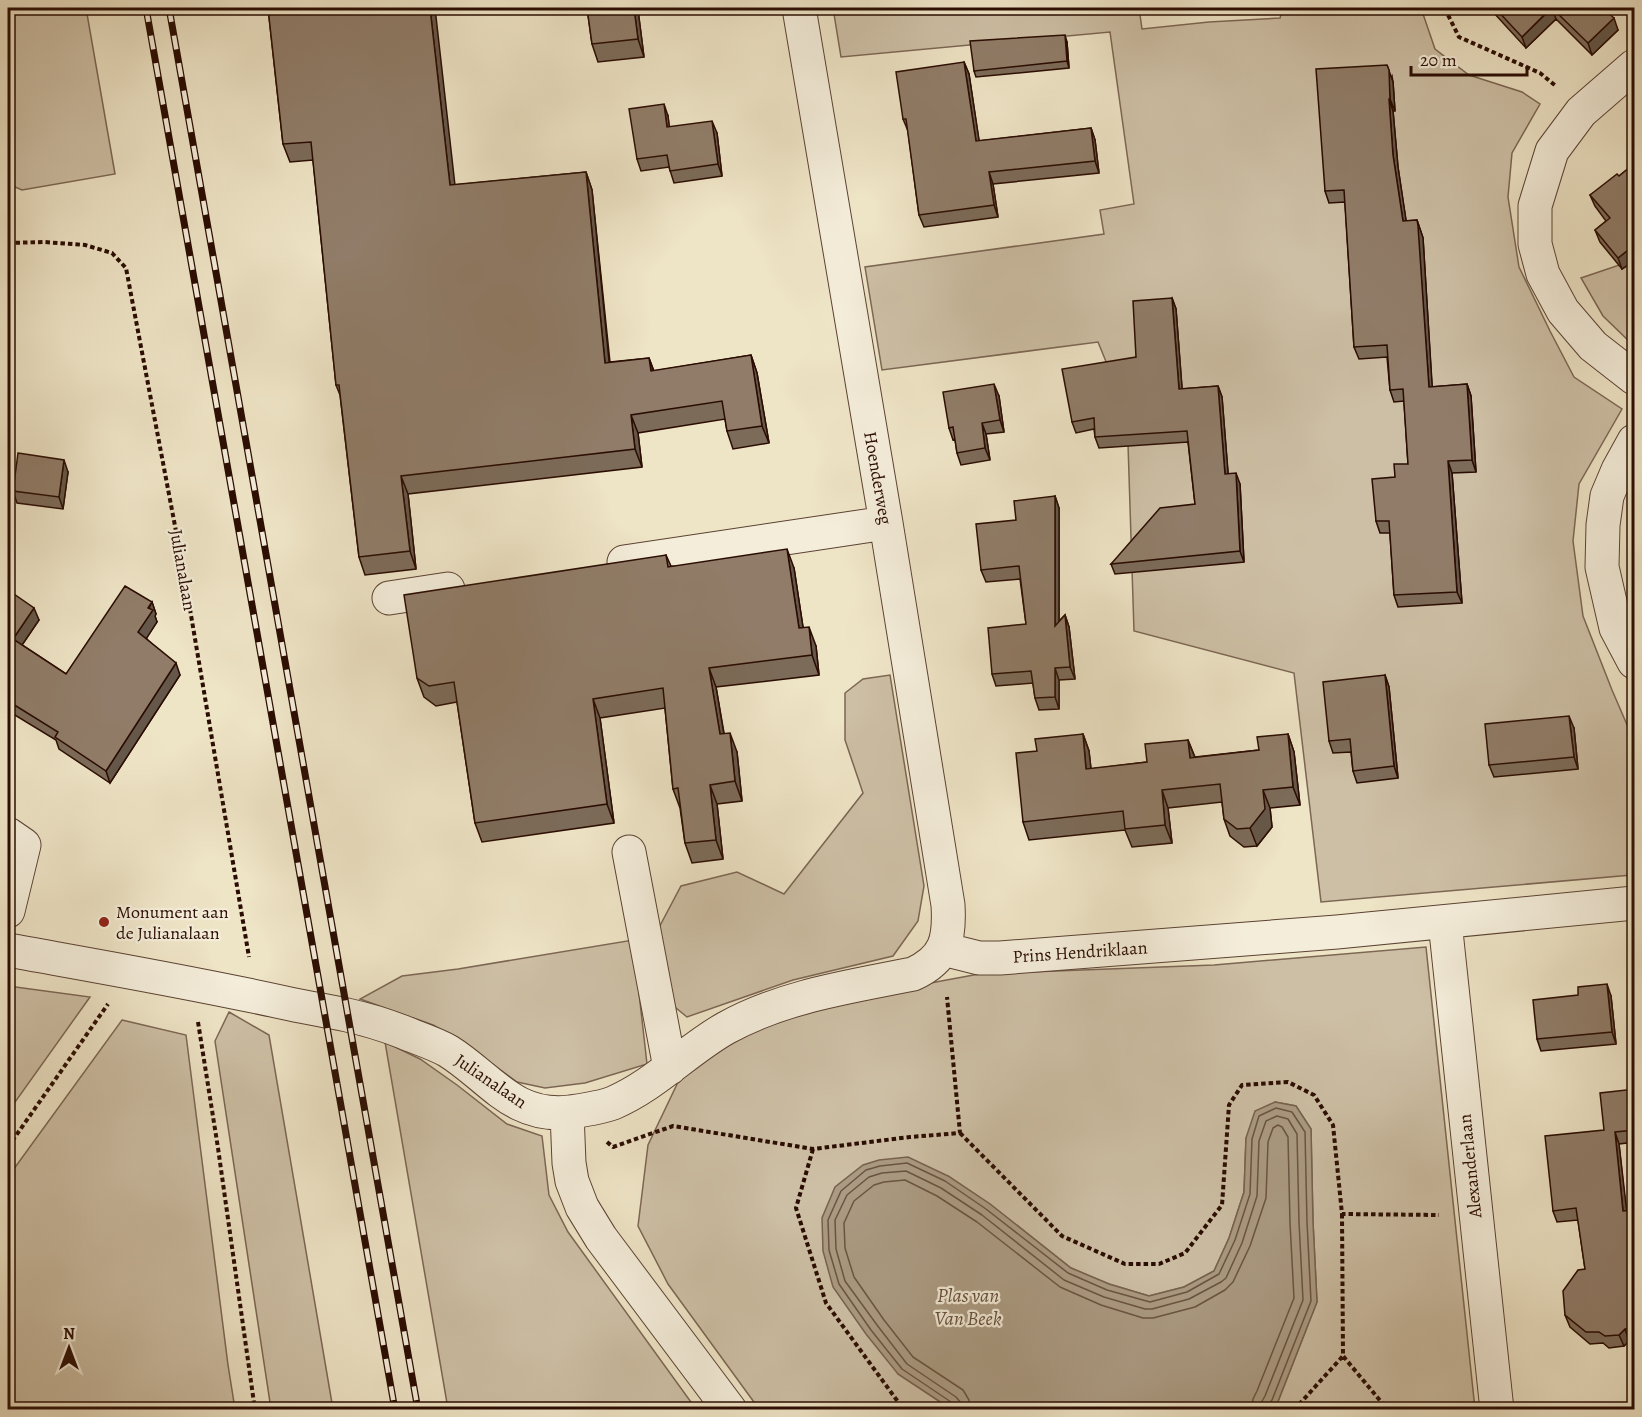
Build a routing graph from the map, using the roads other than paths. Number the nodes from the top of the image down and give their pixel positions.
1 (799, 8) edge
2 (1635, 66) edge
3 (1635, 378) edge
4 (1635, 441) edge
5 (886, 522) junction
6 (590, 567) edge
7 (472, 585) edge
8 (389, 598) dead end
9 (1635, 662) edge
10 (8, 834) edge
11 (629, 852) dead end
12 (1635, 903) edge
13 (8, 911) edge
14 (1445, 922) junction
15 (943, 949) junction
16 (8, 950) edge
17 (670, 1068) junction
18 (567, 1113) junction
19 (730, 1410) edge
20 (1497, 1410) edge

1 - 5 street, Hoenderweg
2 - 3 street
4 - 9 street
5 - 6 street
5 - 15 street, Hoenderweg
7 - 8 street
10 - 13 street
11 - 17 street
12 - 14 street, Prins Hendriklaan
14 - 15 street, Prins Hendriklaan
14 - 20 street, Alexanderlaan
15 - 17 street
16 - 18 street, Julianalaan
17 - 18 street
18 - 19 street

